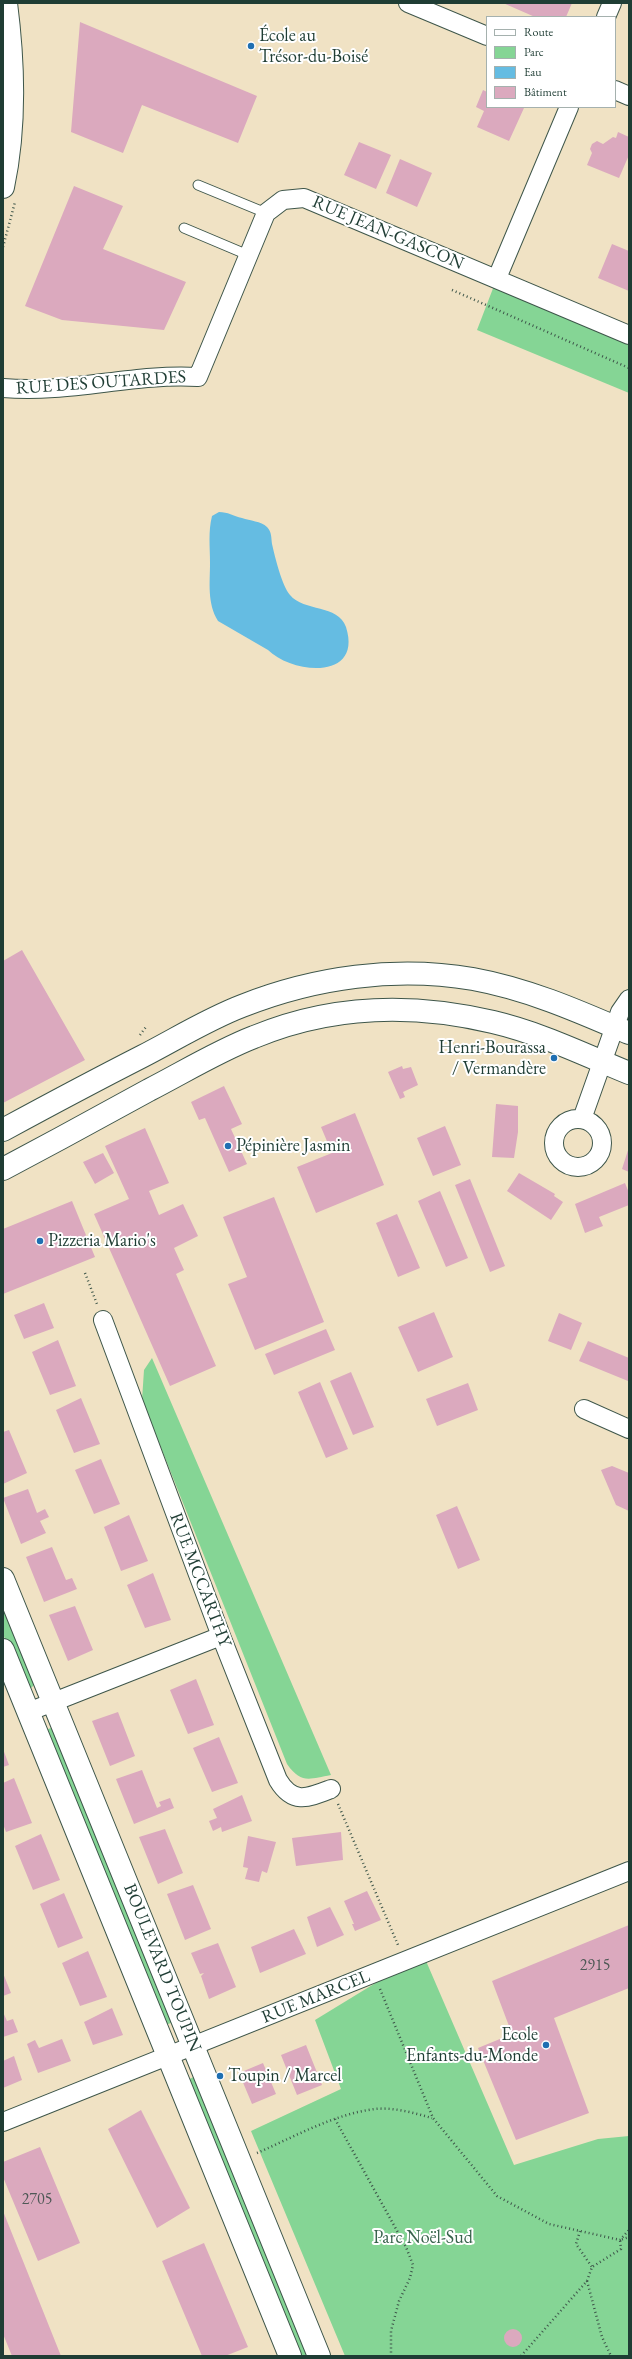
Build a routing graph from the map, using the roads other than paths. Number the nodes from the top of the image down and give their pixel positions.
1 (6, 3) edge
2 (408, 3) edge
3 (612, 3) edge
4 (606, 16) edge
5 (486, 36) edge
6 (616, 90) edge
7 (629, 96) edge
8 (569, 108) edge
9 (198, 185) dead end
10 (3, 187) edge
11 (266, 213) junction
12 (184, 228) dead end
13 (248, 255) junction
14 (497, 278) junction
15 (629, 336) edge
16 (198, 377) joint
17 (3, 388) edge
18 (629, 999) edge
19 (622, 1030) edge
20 (603, 1062) junction
21 (629, 1073) edge
22 (582, 1119) dead end
23 (3, 1130) edge
24 (3, 1169) edge
25 (103, 1320) road end
26 (584, 1409) dead end
27 (629, 1429) edge
28 (3, 1580) edge
29 (221, 1636) junction
30 (3, 1650) edge
31 (53, 1702) junction
32 (28, 1712) junction
33 (331, 1789) road end
34 (629, 1871) edge
35 (194, 2047) junction
36 (168, 2057) junction
37 (3, 2122) edge
38 (290, 2356) edge
39 (319, 2356) edge

1 - 10 street
2 - 5 street
3 - 4 street
6 - 7 street
8 - 14 street
9 - 11 lane
11 - 13 street, RUE JEAN-GASCON
11 - 14 street, RUE JEAN-GASCON
12 - 13 lane
13 - 16 street, RUE JEAN-GASCON
14 - 15 street, RUE JEAN-GASCON
16 - 17 street, RUE DES OUTARDES
18 - 19 street
19 - 20 street
19 - 23 street
20 - 21 street
20 - 22 street
20 - 24 street
25 - 29 street, RUE MCCARTHY
26 - 27 street
28 - 31 street, BOULEVARD TOUPIN
29 - 31 street
29 - 33 street, RUE MCCARTHY
30 - 32 street, BOULEVARD TOUPIN
31 - 32 street
31 - 35 street, BOULEVARD TOUPIN
32 - 36 street, BOULEVARD TOUPIN
34 - 35 street, RUE MARCEL
35 - 36 street, RUE MARCEL
35 - 39 street, BOULEVARD TOUPIN
36 - 37 street, RUE MARCEL
36 - 38 street, BOULEVARD TOUPIN

